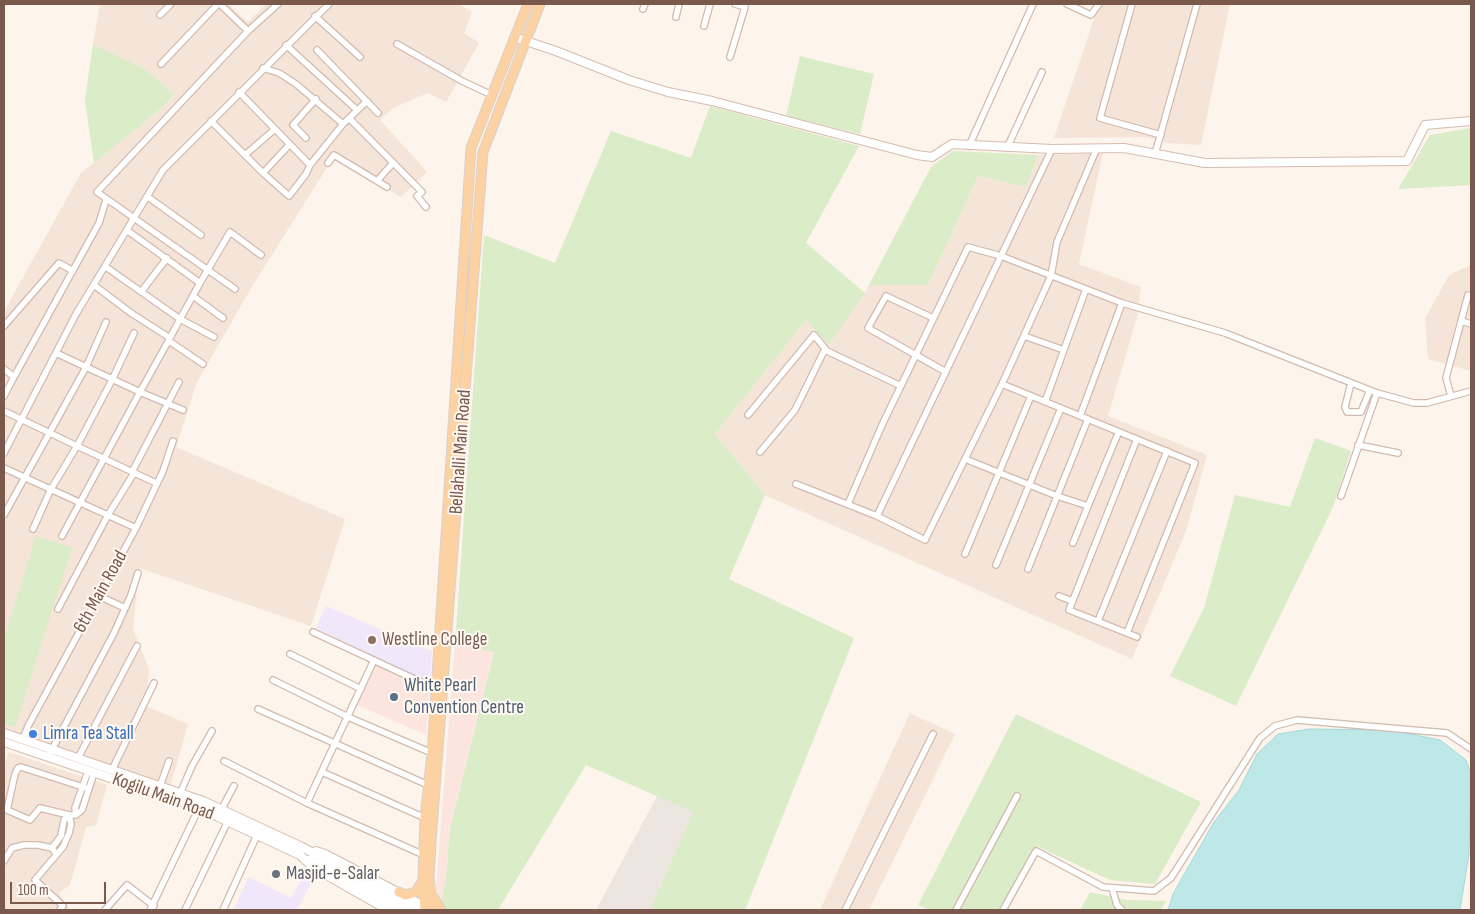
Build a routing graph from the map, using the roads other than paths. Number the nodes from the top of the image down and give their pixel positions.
1 (171, 4) edge
2 (219, 4) edge
3 (278, 4) edge
4 (329, 4) edge
5 (528, 4) edge
6 (540, 4) edge
7 (679, 4) edge
8 (710, 4) edge
9 (735, 4) edge
10 (1033, 4) edge
11 (1067, 4) edge
12 (1099, 4) edge
13 (1132, 4) edge
14 (1197, 4) edge
15 (160, 16) dead end
16 (315, 16) junction
17 (676, 17) dead end
18 (704, 26) dead end
19 (248, 31) junction
20 (514, 37) junction
21 (524, 41) junction
22 (397, 44) dead end
23 (286, 45) junction
24 (317, 50) dead end
25 (360, 57) dead end
26 (730, 57) dead end
27 (161, 64) dead end
28 (263, 68) junction
29 (1042, 72) dead end
30 (239, 92) junction
31 (492, 95) junction
32 (316, 100) junction
33 (367, 100) junction
34 (357, 110) junction
35 (378, 113) dead end
36 (349, 118) junction
37 (1471, 120) edge
38 (211, 121) junction
39 (343, 124) junction
40 (275, 129) junction
41 (1161, 134) junction
42 (306, 138) dead end
43 (290, 144) junction
44 (969, 146) junction
45 (1007, 148) junction
46 (1097, 148) junction
47 (1052, 149) junction
48 (1155, 154) junction
49 (245, 155) junction
50 (328, 163) dead end
51 (393, 163) junction
52 (310, 165) junction
53 (264, 173) junction
54 (377, 181) junction
55 (387, 187) dead end
56 (148, 197) junction
57 (106, 200) junction
58 (426, 207) dead end
59 (135, 220) junction
60 (128, 230) junction
61 (201, 235) dead end
62 (260, 255) dead end
63 (1001, 256) junction
64 (167, 258) junction
65 (106, 267) junction
66 (207, 268) junction
67 (73, 272) junction
68 (1051, 276) junction
69 (200, 283) junction
70 (94, 285) junction
71 (235, 288) dead end
72 (1086, 289) junction
73 (141, 292) junction
74 (1468, 294) dead end
75 (193, 296) junction
76 (1122, 303) junction
77 (223, 318) dead end
78 (934, 318) junction
79 (180, 319) junction
80 (1461, 321) junction
81 (106, 322) dead end
82 (1471, 324) edge
83 (4, 326) edge
84 (134, 333) dead end
85 (214, 336) dead end
86 (1024, 336) junction
87 (170, 340) junction
88 (825, 349) junction
89 (1064, 350) junction
90 (56, 353) junction
91 (916, 354) junction
92 (203, 364) dead end
93 (86, 367) junction
94 (4, 369) edge
95 (946, 372) junction
96 (14, 377) junction
97 (112, 380) junction
98 (179, 382) dead end
99 (1351, 383) junction
100 (1002, 384) junction
101 (901, 386) junction
102 (1370, 390) junction
103 (1471, 391) edge
104 (140, 392) junction
105 (1377, 393) junction
106 (4, 396) edge
107 (1031, 396) junction
108 (1451, 396) junction
109 (1045, 402) junction
110 (169, 405) junction
111 (1061, 408) junction
112 (183, 410) dead end
113 (4, 411) edge
114 (748, 415) dead end
115 (1080, 416) junction
116 (1088, 419) junction
117 (22, 421) junction
118 (49, 433) junction
119 (1116, 436) dead end
120 (1138, 440) junction
121 (173, 441) dead end
122 (1358, 445) junction
123 (77, 446) junction
124 (1167, 451) junction
125 (760, 452) dead end
126 (4, 453) edge
127 (1398, 453) dead end
128 (965, 458) junction
129 (104, 460) junction
130 (4, 468) edge
131 (133, 472) junction
132 (1000, 473) junction
133 (25, 477) junction
134 (156, 484) junction
135 (796, 484) dead end
136 (1030, 485) junction
137 (51, 489) junction
138 (1057, 496) junction
139 (1341, 496) dead end
140 (79, 502) junction
141 (848, 504) junction
142 (1088, 506) junction
143 (4, 515) edge
144 (108, 516) junction
145 (877, 516) junction
146 (136, 528) junction
147 (33, 529) dead end
148 (62, 536) dead end
149 (1073, 543) dead end
150 (965, 554) dead end
151 (996, 565) dead end
152 (1028, 568) dead end
153 (138, 573) dead end
154 (99, 596) junction
155 (1059, 596) dead end
156 (1072, 601) junction
157 (125, 608) junction
158 (58, 609) dead end
159 (1098, 622) junction
160 (313, 632) dead end
161 (1127, 633) junction
162 (1137, 637) dead end
163 (137, 646) dead end
164 (290, 654) dead end
165 (374, 660) junction
166 (273, 680) dead end
167 (154, 683) dead end
168 (361, 689) junction
169 (439, 691) junction
170 (258, 709) dead end
171 (348, 717) junction
172 (212, 731) dead end
173 (4, 732) edge
174 (933, 734) dead end
175 (23, 739) junction
176 (4, 742) edge
177 (335, 744) junction
178 (52, 749) junction
179 (1471, 749) edge
180 (432, 753) junction
181 (48, 757) junction
182 (78, 758) junction
183 (169, 761) dead end
184 (224, 761) dead end
185 (112, 770) junction
186 (91, 772) junction
187 (322, 772) junction
188 (428, 785) junction
189 (160, 786) junction
190 (234, 786) dead end
191 (86, 788) junction
192 (179, 796) junction
193 (1017, 796) dead end
194 (307, 803) junction
195 (199, 808) junction
196 (221, 810) junction
197 (73, 815) junction
198 (230, 818) junction
199 (425, 818) junction
200 (257, 835) junction
201 (302, 847) junction
202 (54, 851) junction
203 (424, 855) junction
204 (300, 856) junction
205 (4, 861) edge
206 (423, 877) junction
207 (430, 887) junction
208 (1112, 888) junction
209 (399, 892) junction
210 (152, 908) edge
211 (427, 909) edge
212 (1119, 909) edge
213 (60, 910) edge
214 (105, 910) edge
215 (185, 910) edge
216 (223, 910) edge
217 (388, 910) edge
218 (403, 910) edge
219 (441, 910) edge
220 (845, 910) edge
221 (956, 910) edge
222 (1003, 910) edge

1 - 15 street
2 - 19 street
2 - 27 street
3 - 19 street
4 - 16 street
5 - 20 main road, Bellahalli Main Road
6 - 21 main road, Bellahalli Main Road
7 - 17 street
8 - 18 street
9 - 26 street
10 - 44 street
11 - 12 street
13 - 41 street
14 - 41 street
16 - 23 street
16 - 25 street
19 - 57 street
20 - 21 main road
20 - 31 main road, Bellahalli Main Road
21 - 44 main road
21 - 169 main road, Bellahalli Main Road
22 - 31 street
23 - 28 street
23 - 34 street
24 - 33 street
28 - 30 street
28 - 32 street
29 - 45 street
30 - 38 street
30 - 40 street
31 - 169 main road, Bellahalli Main Road
32 - 39 street
32 - 42 street
33 - 34 street
33 - 35 street
34 - 36 street
36 - 39 street
36 - 51 street
37 - 48 main road
38 - 49 street
38 - 56 street
39 - 52 street
40 - 43 street
40 - 49 street
41 - 48 street
43 - 52 street
43 - 53 street
44 - 45 main road
45 - 47 main road
46 - 47 main road
46 - 48 main road
46 - 68 street
47 - 63 street
49 - 53 street
50 - 54 street
51 - 54 street
51 - 58 street
52 - 53 street
54 - 55 street
56 - 59 street
56 - 61 street
57 - 59 street
57 - 67 street
59 - 60 street
59 - 66 street
60 - 64 street
60 - 65 street
62 - 66 street
63 - 68 street
63 - 78 street
63 - 95 street
64 - 69 street
64 - 73 street
65 - 70 street
65 - 73 street
66 - 69 street
66 - 71 street
67 - 83 street
67 - 96 street
68 - 72 street
68 - 86 street
69 - 75 street
70 - 87 street
70 - 90 street
72 - 76 street
72 - 89 street
73 - 79 street
74 - 80 street
75 - 77 street
75 - 79 street
76 - 99 street
76 - 115 street
78 - 91 street
78 - 91 street
79 - 85 street
79 - 87 street
80 - 82 street
80 - 108 street
81 - 93 street
84 - 97 street
86 - 89 street
86 - 100 street
87 - 92 street
87 - 104 street
88 - 101 street
88 - 114 street
88 - 125 street
89 - 109 street
90 - 93 street
90 - 117 street
91 - 95 street
91 - 101 street
93 - 97 street
93 - 118 street
94 - 96 street
95 - 145 street
96 - 106 street
97 - 104 street
97 - 123 street
98 - 110 street
99 - 102 street
99 - 102 street
100 - 107 street
100 - 128 street
101 - 141 street
102 - 105 street
103 - 108 street
104 - 110 street
104 - 129 street
105 - 108 street
105 - 122 street
107 - 109 street
107 - 132 street
109 - 111 street
110 - 112 street
110 - 131 street
111 - 115 street
111 - 136 street
113 - 117 street
115 - 116 street
116 - 120 street
116 - 138 street
117 - 118 street
117 - 126 street
118 - 123 street
118 - 133 street
119 - 142 street
120 - 124 street
120 - 156 street
121 - 134 street, 6th Main Road
122 - 127 street
122 - 139 street
123 - 129 street
123 - 137 street
124 - 159 street
124 - 161 street
128 - 132 street
128 - 145 street
129 - 131 street
129 - 140 street
130 - 133 street
131 - 134 street
131 - 144 street
132 - 136 street
132 - 150 street
133 - 137 street
133 - 143 street
134 - 146 street, 6th Main Road
135 - 141 street
136 - 138 street
136 - 151 street
137 - 140 street
137 - 147 street
138 - 142 street
138 - 152 street
140 - 144 street
140 - 148 street
141 - 145 street
142 - 149 street
144 - 146 street
144 - 158 street
146 - 154 street, 6th Main Road
153 - 157 street
154 - 157 street
154 - 175 street, 6th Main Road
155 - 156 street
156 - 159 street
157 - 178 street
159 - 161 street
160 - 165 street
161 - 162 street
163 - 182 street
164 - 168 street
165 - 168 street
165 - 169 street
166 - 171 street
167 - 185 street
168 - 171 street
169 - 180 main road, Bellahalli Main Road
169 - 207 main road, Bellahalli Main Road
170 - 177 street
171 - 177 street
171 - 180 street
172 - 192 street
173 - 175 main road, Kogilu Main Road
174 - 220 street
175 - 178 main road, Kogilu Main Road
176 - 181 main road, Kogilu Main Road
177 - 187 street
177 - 188 street
178 - 181 street
178 - 182 main road, Kogilu Main Road
179 - 208 street
180 - 188 main road, Bellahalli Main Road
181 - 186 main road, Kogilu Main Road
182 - 185 main road, Kogilu Main Road
183 - 189 street
184 - 194 street
185 - 189 main road, Kogilu Main Road
186 - 191 street
186 - 192 main road, Kogilu Main Road
187 - 194 street
187 - 199 street
188 - 199 main road, Bellahalli Main Road
189 - 192 main road, Kogilu Main Road
190 - 196 street
191 - 197 street
191 - 197 street
192 - 195 main road, Kogilu Main Road
192 - 196 main road, Kogilu Main Road
193 - 221 street
194 - 203 street
195 - 198 main road, Kogilu Main Road
195 - 210 street
196 - 198 main road, Kogilu Main Road
197 - 202 street
198 - 200 main road, Kogilu Main Road
198 - 201 main road, Kogilu Main Road
198 - 215 street
199 - 203 main road, Bellahalli Main Road
200 - 204 main road, Kogilu Main Road
200 - 216 street
201 - 209 main road
201 - 211 main road
202 - 205 street
202 - 213 street
203 - 206 main road, Bellahalli Main Road
204 - 217 main road, Kogilu Main Road
204 - 218 main road
206 - 209 main road
206 - 211 main road, Bellahalli Main Road
207 - 211 main road, Bellahalli Main Road
207 - 219 main road
208 - 212 street
208 - 222 street
209 - 211 main road
210 - 214 street

